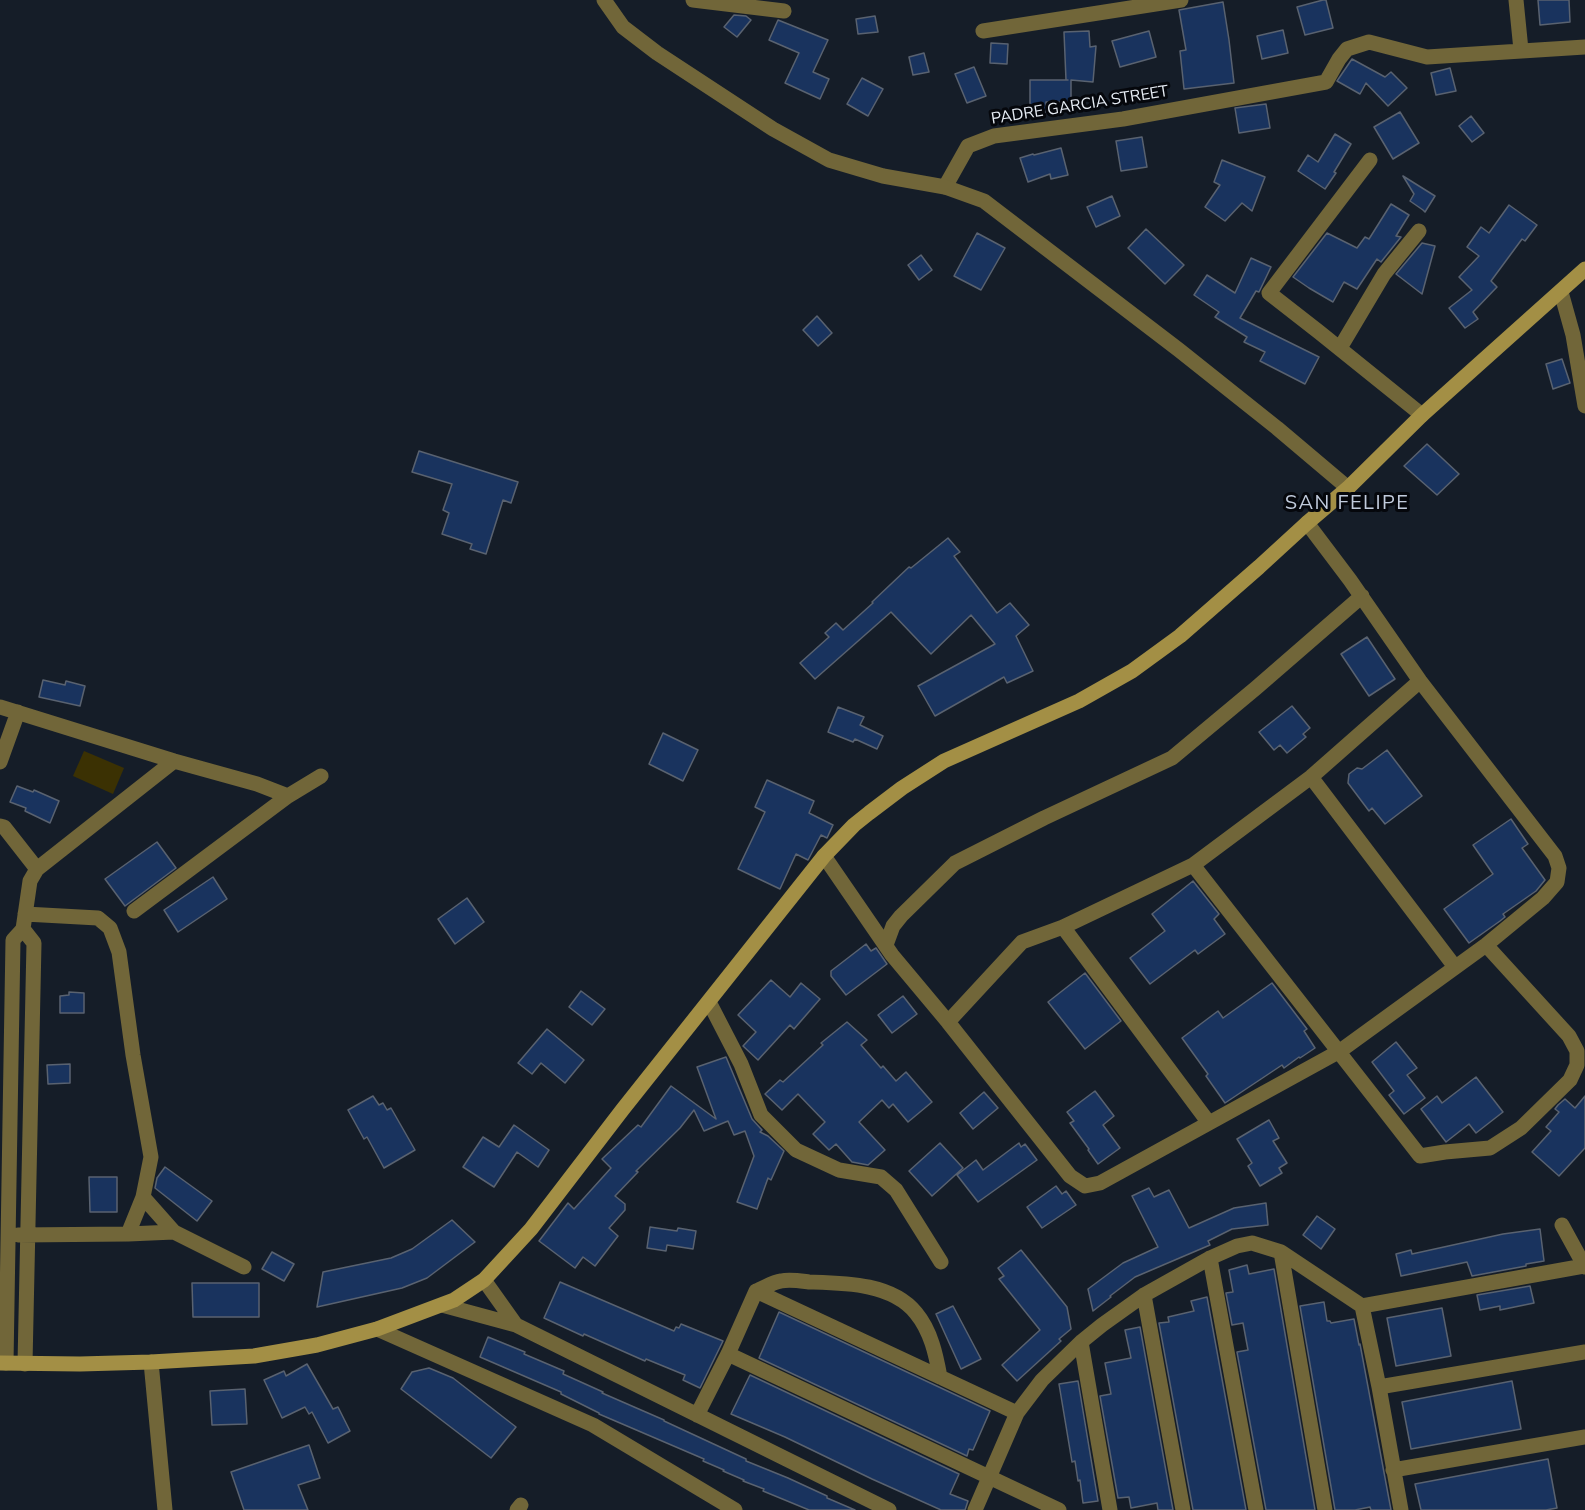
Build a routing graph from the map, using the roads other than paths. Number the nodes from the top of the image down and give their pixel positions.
1 (604, 0) edge
2 (693, 0) edge
3 (1181, 0) edge
4 (1516, 0) edge
5 (1102, 7) edge
6 (784, 11) dead end
7 (983, 31) dead end
8 (1585, 47) edge
9 (1521, 50) junction
10 (1370, 160) dead end
11 (945, 187) junction
12 (1419, 231) dead end
13 (1585, 269) edge
14 (1561, 292) junction
15 (1340, 348) junction
16 (1585, 406) edge
17 (1422, 415) junction
18 (1348, 488) junction
19 (1307, 523) junction
20 (1362, 596) junction
21 (1420, 681) junction
22 (0, 707) edge
23 (18, 712) junction
24 (174, 761) junction
25 (0, 762) edge
26 (321, 776) dead end
27 (1311, 777) junction
28 (288, 796) junction
29 (0, 826) edge
30 (824, 856) junction
31 (1194, 865) junction
32 (33, 875) junction
33 (26, 908) junction
34 (134, 911) dead end
35 (1063, 927) junction
36 (12, 936) edge
37 (886, 945) junction
38 (1486, 945) junction
39 (1455, 967) junction
40 (709, 1002) junction
41 (948, 1022) junction
42 (6, 1041) edge
43 (31, 1042) junction
44 (1340, 1051) junction
45 (5, 1062) edge
46 (32, 1064) junction
47 (1209, 1123) junction
48 (143, 1197) junction
49 (1562, 1225) dead end
50 (174, 1232) junction
51 (4, 1234) edge
52 (128, 1234) junction
53 (27, 1236) junction
54 (1281, 1252) junction
55 (1210, 1258) junction
56 (941, 1262) dead end
57 (244, 1267) dead end
58 (1585, 1267) edge
59 (484, 1280) junction
60 (756, 1291) junction
61 (1144, 1295) junction
62 (442, 1305) junction
63 (1362, 1306) junction
64 (516, 1325) junction
65 (377, 1329) junction
66 (1081, 1342) junction
67 (1585, 1352) edge
68 (728, 1354) junction
69 (151, 1362) junction
70 (3, 1363) edge
71 (25, 1364) junction
72 (940, 1377) junction
73 (1379, 1387) junction
74 (1017, 1413) junction
75 (697, 1415) junction
76 (1585, 1437) edge
77 (1393, 1470) junction
78 (989, 1477) junction
79 (165, 1510) edge
80 (735, 1510) edge
81 (889, 1510) edge
82 (975, 1510) edge
83 (1059, 1510) edge
84 (1110, 1510) edge
85 (1183, 1510) edge
86 (1256, 1510) edge
87 (1325, 1510) edge
88 (1401, 1510) edge

1 - 11 street
2 - 6 street
3 - 5 street
4 - 9 street
5 - 7 street
8 - 9 street, PADRE GARCIA STREET
9 - 11 street, PADRE GARCIA STREET
10 - 15 street
11 - 18 street
12 - 15 street
13 - 14 main road
14 - 16 street
14 - 17 main road
15 - 17 street
17 - 18 main road
18 - 19 main road
19 - 20 street
19 - 30 main road
20 - 21 street
20 - 37 street
21 - 27 street
21 - 38 street
22 - 23 street
23 - 24 street
23 - 25 street
24 - 28 street
24 - 32 street
26 - 28 street
27 - 31 street
27 - 39 street
28 - 34 street
29 - 32 street
30 - 37 street
30 - 40 main road
31 - 35 street
31 - 44 street
32 - 33 street
33 - 36 street
33 - 48 street
35 - 41 street
35 - 47 street
36 - 42 street
36 - 43 street
37 - 41 street
38 - 39 street
38 - 44 street
39 - 44 street
40 - 56 street
40 - 59 main road
41 - 47 street
42 - 43 street
42 - 45 street
43 - 46 street
44 - 47 street
45 - 46 street
45 - 51 street
46 - 53 street
48 - 50 street
48 - 52 street
49 - 58 street
50 - 52 street
50 - 57 street
51 - 53 street
51 - 70 street
52 - 53 street
53 - 71 street
54 - 55 street
54 - 63 street
54 - 87 street
55 - 61 street
55 - 86 street
58 - 63 street
59 - 62 main road
59 - 64 street
60 - 68 street
60 - 72 street
60 - 72 street
61 - 66 street
61 - 85 street
62 - 64 street
62 - 65 main road
63 - 73 street
64 - 75 street
65 - 69 main road
65 - 80 street
66 - 74 street
66 - 84 street
67 - 73 street
68 - 75 street
68 - 78 street
69 - 71 main road
69 - 79 street
70 - 71 main road
72 - 74 street
73 - 77 street
74 - 78 street
75 - 81 street
76 - 77 street
77 - 88 street
78 - 82 street
78 - 83 street

